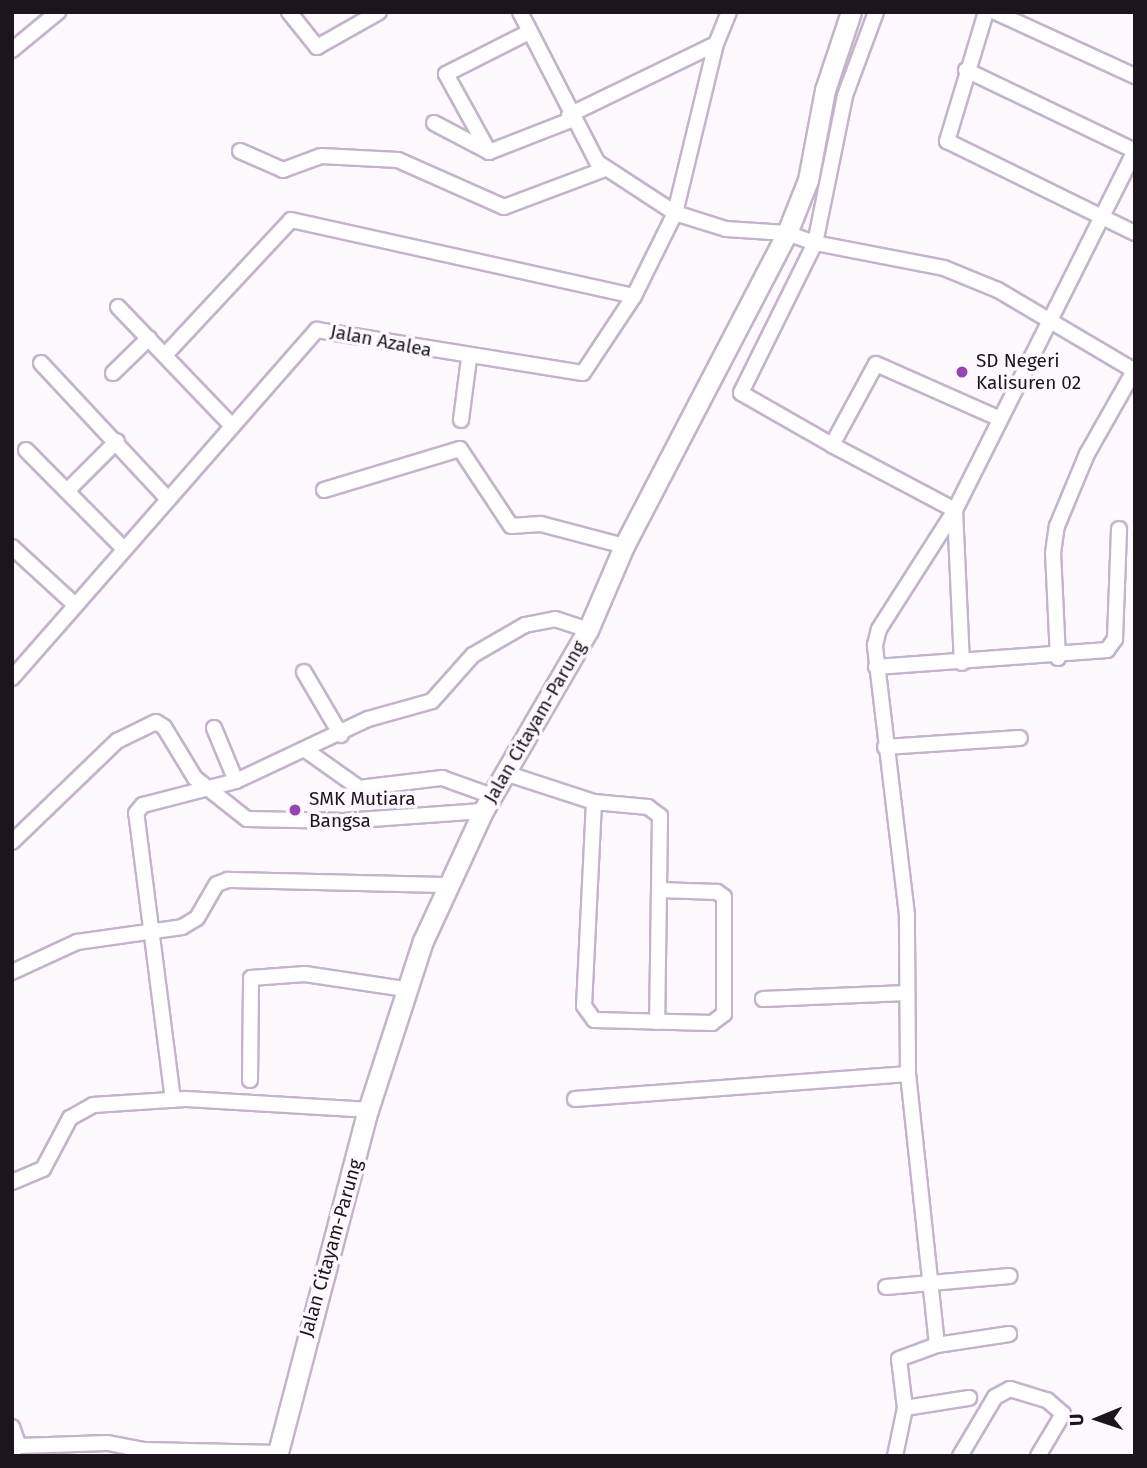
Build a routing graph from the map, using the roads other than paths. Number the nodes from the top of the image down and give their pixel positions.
1 (289, 12) edge
2 (520, 12) edge
3 (730, 12) edge
4 (851, 12) edge
5 (876, 12) edge
6 (986, 12) edge
7 (995, 12) edge
8 (56, 13) edge
9 (373, 14) edge
10 (529, 32) junction
11 (716, 44) junction
12 (12, 50) edge
13 (967, 70) junction
14 (1135, 76) edge
15 (570, 118) junction
16 (434, 123) dead end
17 (240, 151) dead end
18 (1135, 151) edge
19 (489, 152) junction
20 (605, 169) junction
21 (675, 213) junction
22 (1100, 216) junction
23 (787, 233) junction
24 (1135, 233) edge
25 (815, 243) junction
26 (634, 296) junction
27 (118, 307) dead end
28 (1046, 320) junction
29 (149, 338) junction
30 (166, 354) junction
31 (470, 358) junction
32 (41, 363) dead end
33 (1135, 371) edge
34 (113, 373) dead end
35 (998, 418) junction
36 (461, 420) dead end
37 (232, 426) junction
38 (117, 441) junction
39 (832, 445) junction
40 (26, 450) dead end
41 (68, 490) junction
42 (324, 490) dead end
43 (167, 498) junction
44 (955, 510) junction
45 (1119, 529) dead end
46 (624, 546) junction
47 (12, 547) edge
48 (122, 547) junction
49 (75, 605) junction
50 (588, 630) junction
51 (1058, 658) junction
52 (962, 663) junction
53 (876, 667) junction
54 (304, 673) dead end
55 (12, 678) edge
56 (214, 728) dead end
57 (341, 735) junction
58 (1020, 738) dead end
59 (885, 747) junction
60 (307, 751) junction
61 (505, 773) junction
62 (236, 781) junction
63 (204, 786) junction
64 (594, 802) junction
65 (488, 804) junction
66 (12, 842) edge
67 (447, 885) junction
68 (659, 890) junction
69 (149, 933) junction
70 (12, 972) edge
71 (404, 989) junction
72 (907, 993) junction
73 (763, 999) dead end
74 (657, 1022) junction
75 (908, 1074) junction
76 (250, 1080) dead end
77 (575, 1099) dead end
78 (173, 1100) junction
79 (368, 1110) junction
80 (12, 1182) edge
81 (1010, 1276) dead end
82 (931, 1283) junction
83 (886, 1287) dead end
84 (1009, 1334) dead end
85 (937, 1345) junction
86 (970, 1398) dead end
87 (905, 1408) junction
88 (12, 1427) edge
89 (16, 1449) edge
90 (277, 1455) edge
91 (895, 1456) edge
92 (960, 1456) edge
93 (1038, 1456) edge

1 - 9 street
2 - 10 street
3 - 11 street, Jalan Azalea
4 - 23 main road, Jalan Citayam-Parung
5 - 25 street
6 - 13 street
7 - 14 street
8 - 12 street
10 - 15 street
10 - 19 street
11 - 15 street
11 - 21 street, Jalan Azalea
13 - 18 street
13 - 22 street
15 - 19 street
15 - 20 street
16 - 19 street
17 - 20 street
18 - 22 street
20 - 21 street
21 - 23 street
21 - 26 street, Jalan Azalea
22 - 24 street
22 - 28 street
23 - 25 street
23 - 46 main road, Jalan Citayam-Parung
25 - 28 street
25 - 39 street
26 - 30 street
26 - 31 street, Jalan Azalea
27 - 29 street
28 - 33 street
28 - 35 street
29 - 30 street
29 - 34 street
30 - 37 street
31 - 36 street
31 - 37 street, Jalan Azalea
32 - 38 street
33 - 51 street
35 - 39 street
35 - 44 street
37 - 43 street, Jalan Azalea
38 - 41 street
38 - 43 street
39 - 44 street
40 - 41 street
41 - 48 street
42 - 46 street
43 - 48 street, Jalan Azalea
44 - 52 street
44 - 53 street
45 - 51 street
46 - 50 main road, Jalan Citayam-Parung
47 - 49 street
48 - 49 street, Jalan Azalea
49 - 55 street, Jalan Azalea
50 - 57 street
50 - 61 main road, Jalan Citayam-Parung
51 - 52 street
52 - 53 street
53 - 59 street
54 - 57 street
56 - 62 street
57 - 60 street
58 - 59 street
59 - 72 street
60 - 62 street
60 - 65 street
61 - 64 street
61 - 65 main road, Jalan Citayam-Parung
62 - 63 street
63 - 65 street
63 - 66 street
63 - 69 street
64 - 68 street
64 - 74 street
65 - 67 main road, Jalan Citayam-Parung
67 - 69 street
67 - 71 main road, Jalan Citayam-Parung
68 - 74 street
68 - 74 street
69 - 70 street
69 - 78 street
71 - 76 street
71 - 79 main road, Jalan Citayam-Parung
72 - 73 street
72 - 75 street
75 - 77 street
75 - 82 street
78 - 79 street
78 - 80 street
79 - 90 main road, Jalan Citayam-Parung
81 - 82 street
82 - 83 street
82 - 85 street
84 - 85 street
85 - 87 street
86 - 87 street
87 - 91 street
88 - 89 street
89 - 90 street
92 - 93 street

